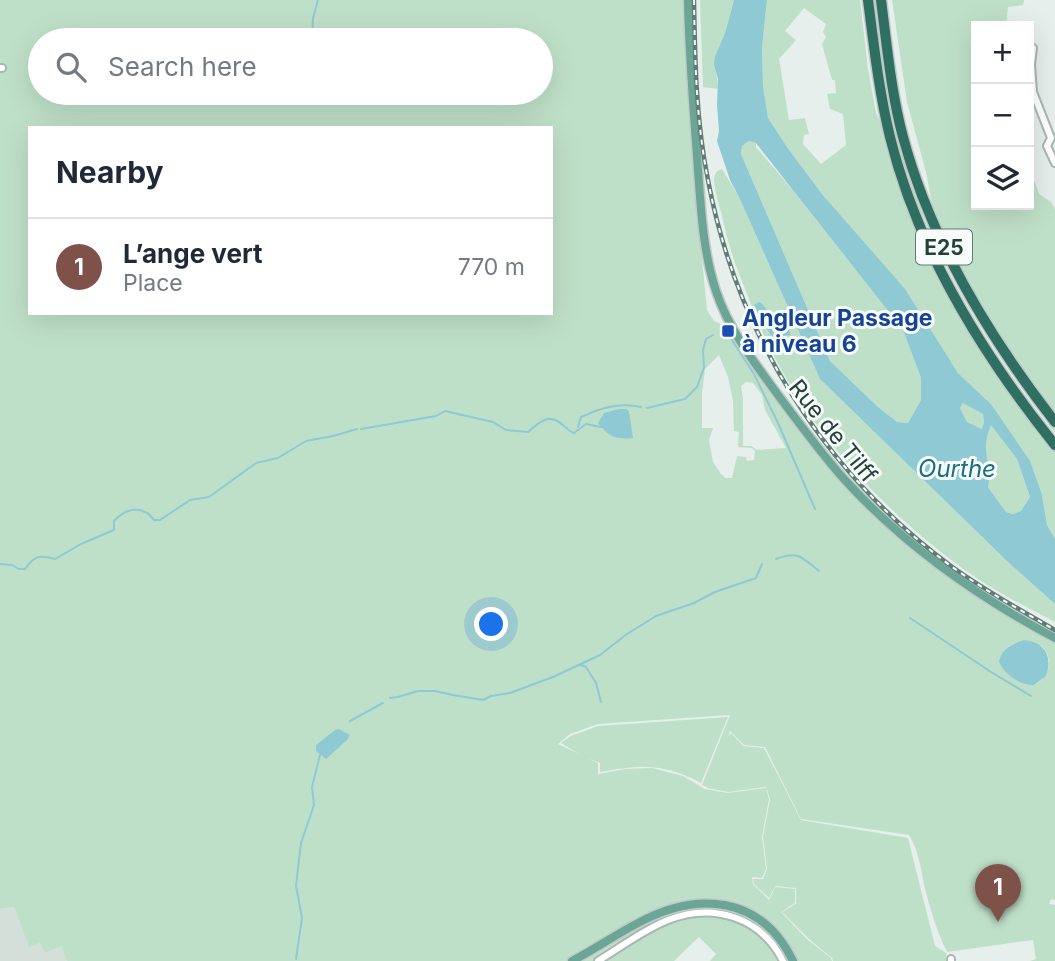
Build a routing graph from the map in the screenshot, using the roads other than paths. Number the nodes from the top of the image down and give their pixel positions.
1 (688, 0) edge
2 (868, 0) edge
3 (881, 0) edge
4 (1033, 84) edge
5 (1055, 163) edge
6 (1055, 422) edge
7 (1055, 444) edge
8 (1055, 638) edge
9 (572, 961) edge
10 (598, 961) edge
11 (783, 961) edge
12 (793, 961) edge

1 - 8 main road, Rue de Tilff
2 - 7 highway, E25
3 - 6 highway, E25
4 - 5 street
9 - 12 main road
10 - 11 street

